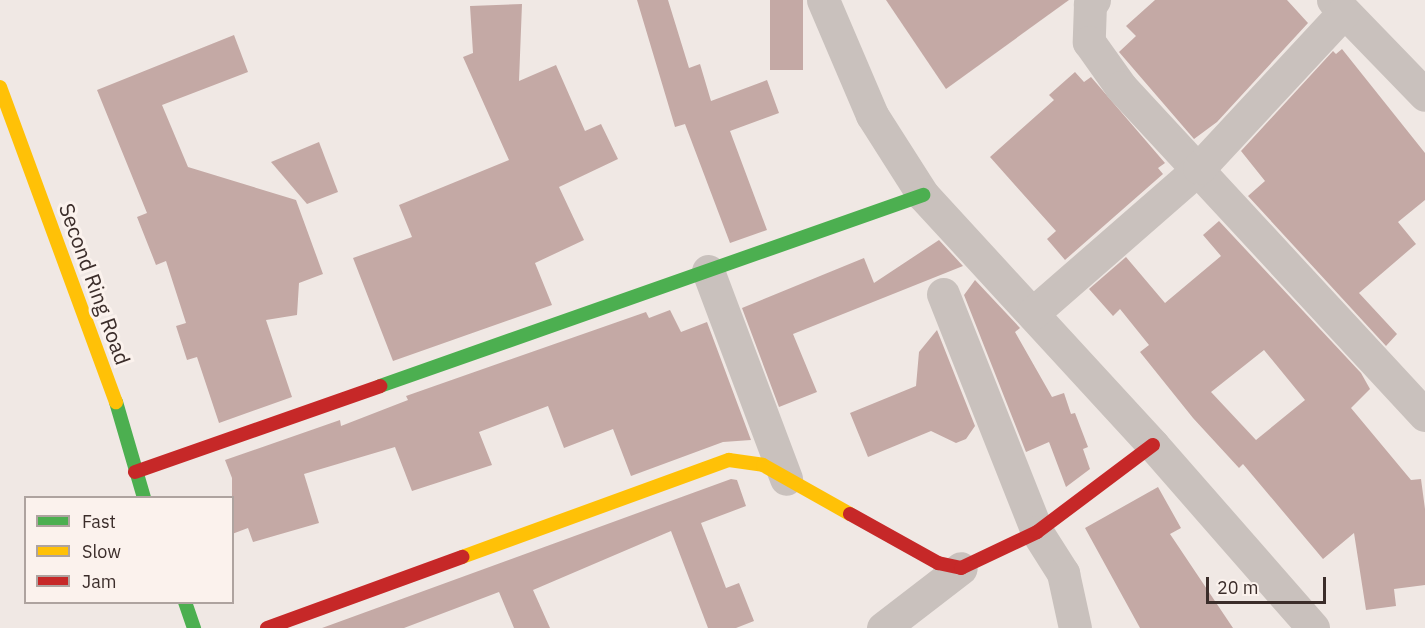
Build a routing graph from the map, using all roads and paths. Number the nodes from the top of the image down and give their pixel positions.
1 (823, 0) edge
2 (1094, 0) edge
3 (1338, 6) edge
4 (1422, 86) edge
5 (0, 87) edge
6 (1199, 168) junction
7 (923, 195) junction
8 (708, 271) junction
9 (942, 294) dead end
10 (1033, 313) junction
11 (1425, 415) edge
12 (1153, 445) junction
13 (135, 472) junction
14 (786, 479) junction
15 (143, 496) edge
16 (1037, 532) junction
17 (961, 568) junction
18 (185, 604) edge
19 (194, 628) edge
20 (267, 628) edge
21 (883, 628) edge
22 (1075, 628) edge
23 (1313, 628) edge

1 - 7 street
2 - 6 street
3 - 4 street
3 - 6 street
5 - 13 street, Second Ring Road
6 - 10 street
6 - 11 street
7 - 8 street
7 - 10 street
8 - 13 street
8 - 14 street
9 - 16 street
10 - 12 street
12 - 16 street
12 - 23 street
13 - 15 street, Second Ring Road
14 - 17 street
14 - 20 street
16 - 17 street
16 - 22 street
17 - 21 street
18 - 19 street

